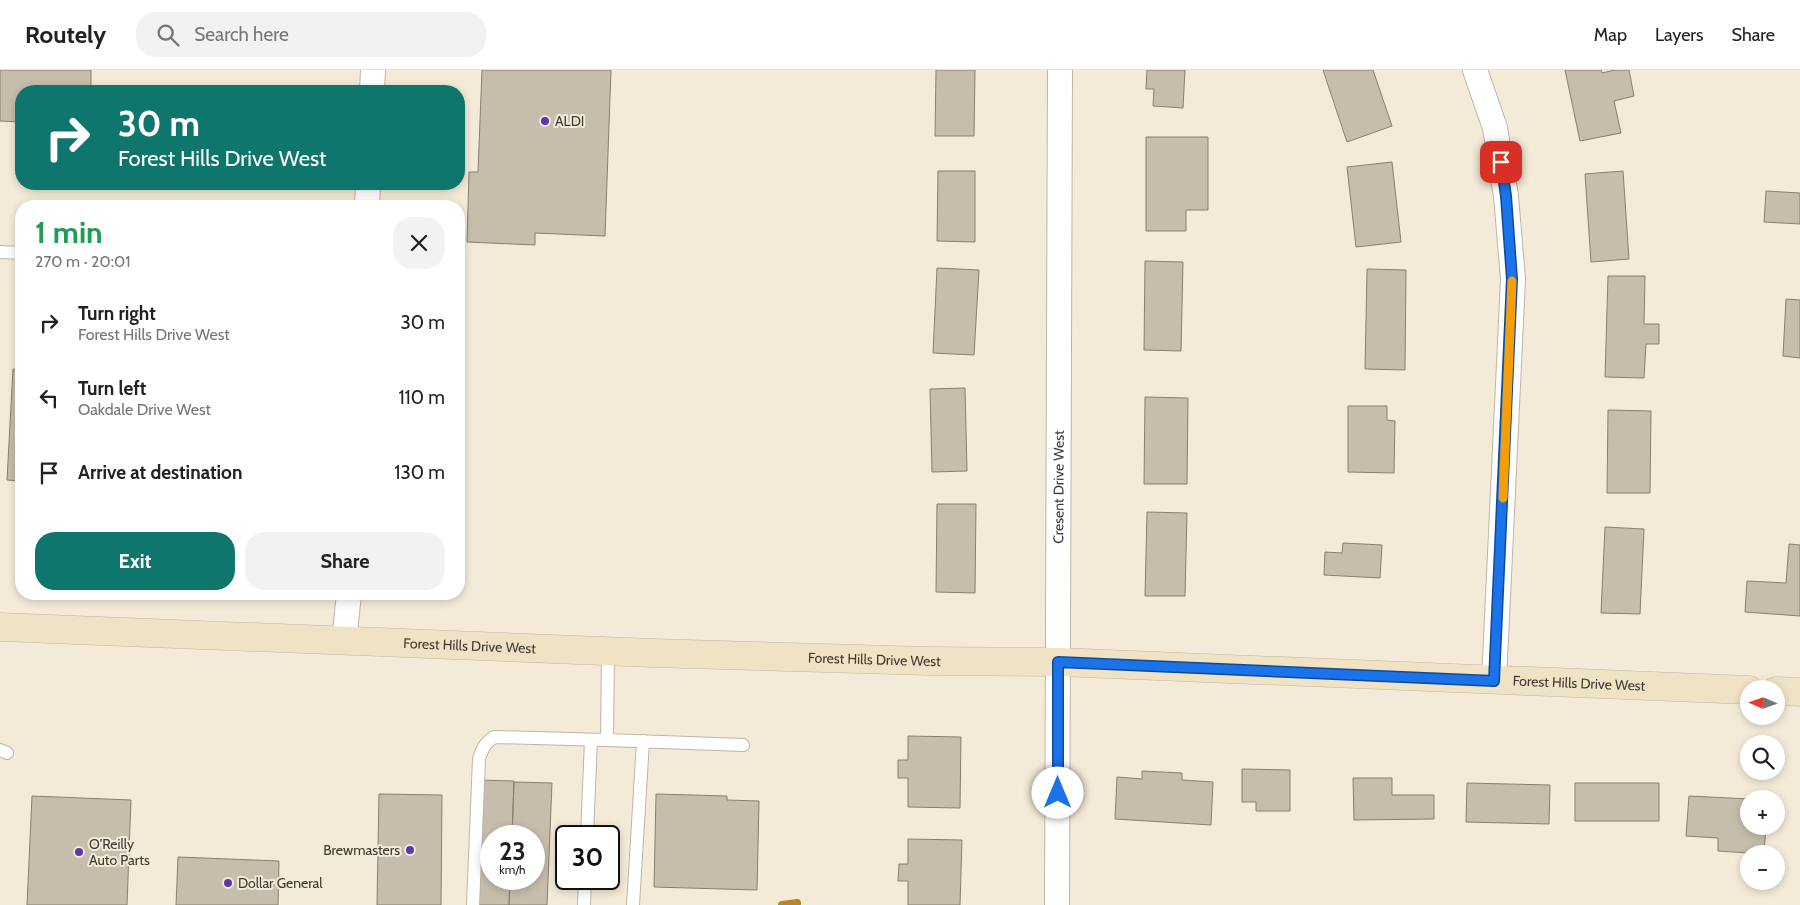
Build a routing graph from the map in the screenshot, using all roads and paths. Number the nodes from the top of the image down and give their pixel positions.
1 (373, 70) edge
2 (1060, 70) edge
3 (1475, 70) edge
4 (372, 85) edge
5 (0, 252) edge
6 (15, 253) edge
7 (348, 600) edge
8 (0, 627) edge
9 (344, 641) junction
10 (608, 651) junction
11 (1058, 662) junction
12 (1494, 681) junction
13 (1740, 690) edge
14 (1785, 691) edge
15 (1800, 692) edge
16 (591, 740) junction
17 (607, 740) junction
18 (643, 742) junction
19 (743, 745) dead end
20 (587, 825) edge
21 (585, 890) edge
22 (473, 905) edge
23 (584, 905) edge
24 (634, 905) edge
25 (1057, 905) edge

1 - 4 street
2 - 11 street, Cresent Drive West
3 - 12 street
5 - 6 lane
7 - 9 street
8 - 9 main road, Forest Hills Drive West
9 - 10 main road, Forest Hills Drive West
10 - 11 main road, Forest Hills Drive West
10 - 17 lane
11 - 12 main road, Forest Hills Drive West
11 - 25 street, Cresent Drive West
12 - 13 main road, Forest Hills Drive West
14 - 15 main road
16 - 17 lane
16 - 20 lane
16 - 22 lane
17 - 18 lane
18 - 19 lane
18 - 24 lane
21 - 23 lane

